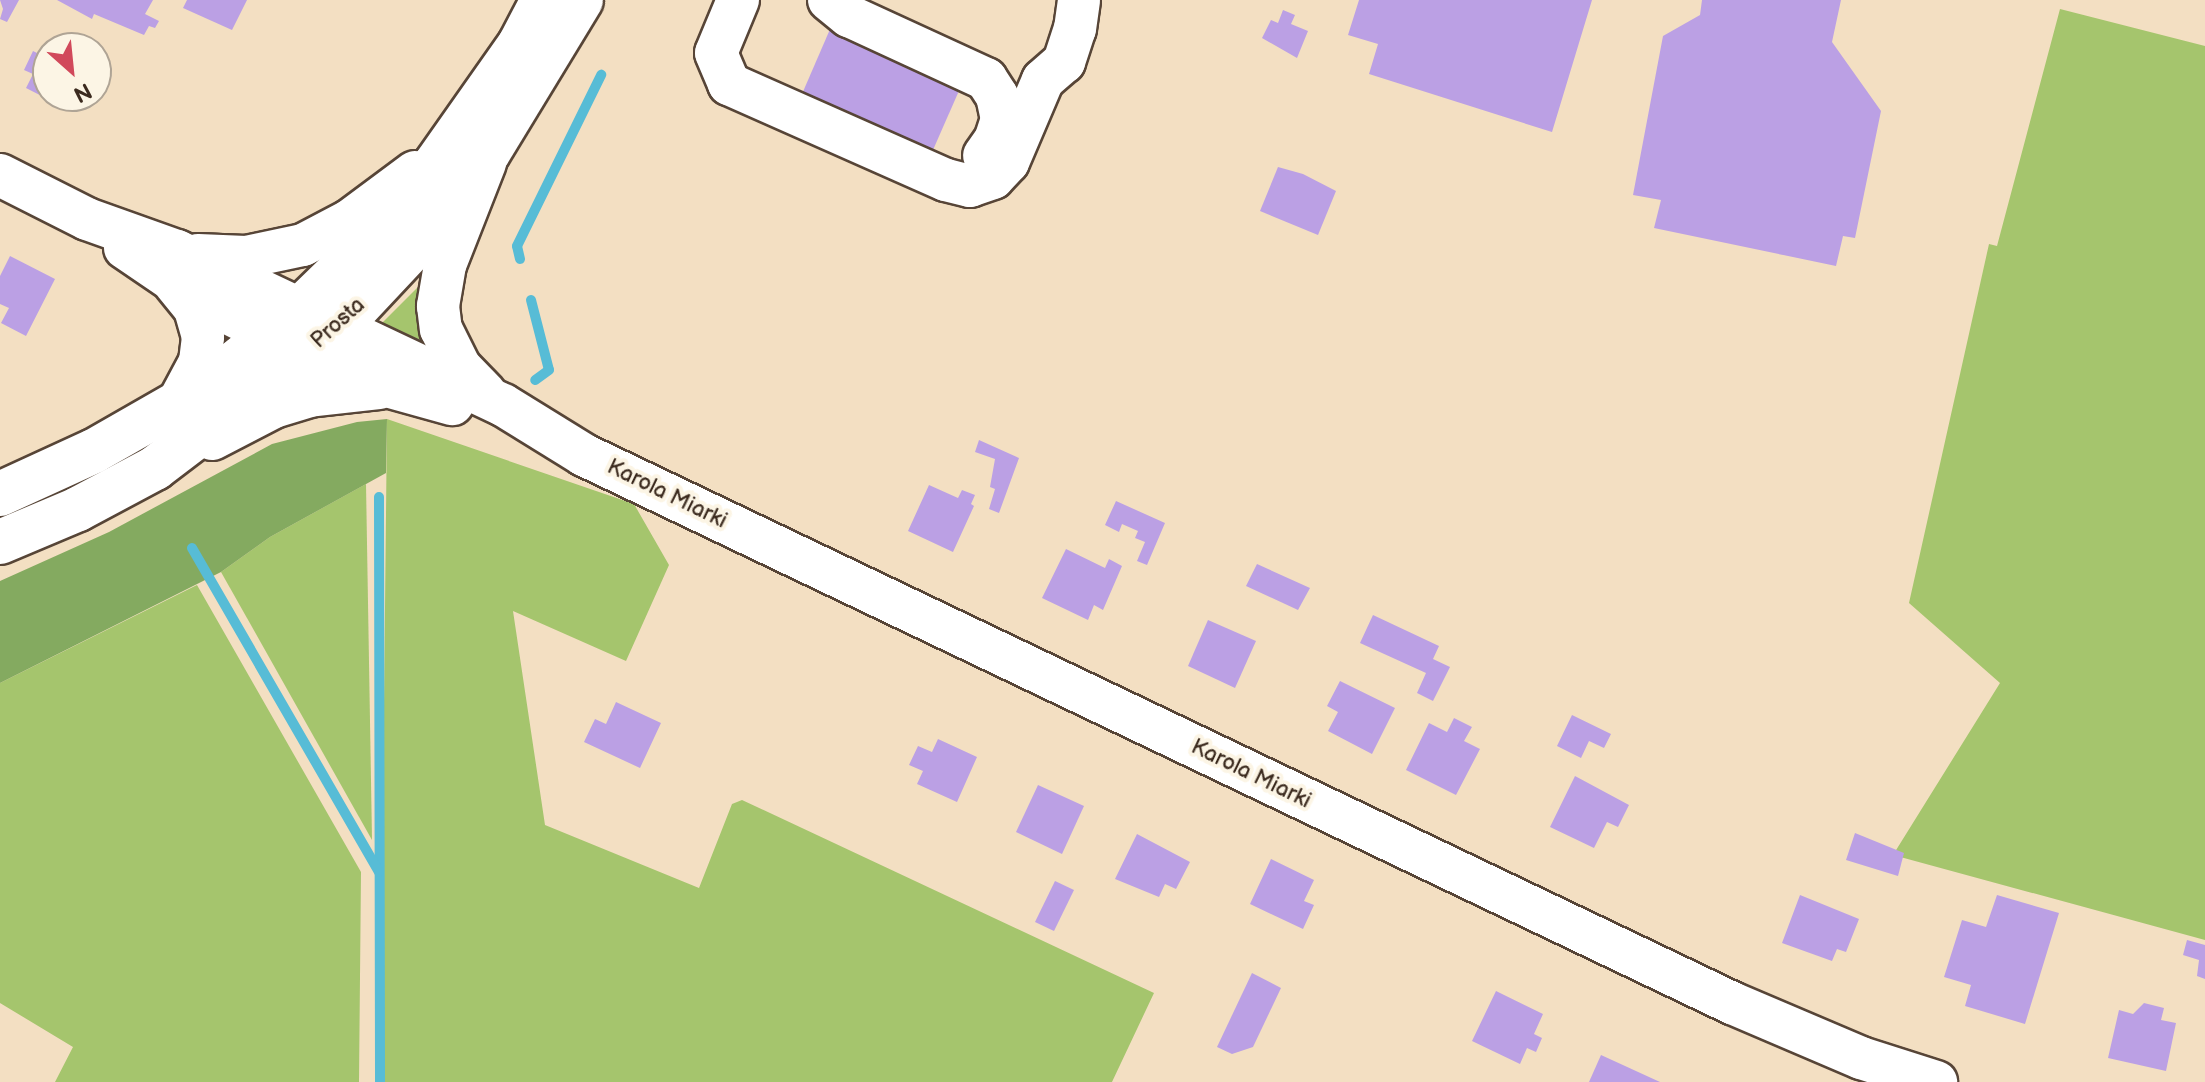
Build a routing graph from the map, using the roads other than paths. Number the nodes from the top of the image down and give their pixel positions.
1 (543, 0) edge
2 (581, 0) edge
3 (738, 0) edge
4 (829, 0) edge
5 (860, 0) edge
6 (1079, 0) edge
7 (1043, 80) junction
8 (469, 148) junction
9 (0, 175) edge
10 (946, 180) junction
11 (175, 267) junction
12 (302, 331) junction
13 (385, 388) junction
14 (178, 403) junction
15 (503, 405) junction
16 (573, 449) junction
17 (155, 468) junction
18 (0, 494) edge
19 (0, 542) edge
20 (1936, 1082) edge

1 - 8 main road, Prosta
2 - 8 main road, Prosta
3 - 10 street
4 - 10 street
5 - 7 street
6 - 7 street
7 - 10 street
8 - 11 street
8 - 12 main road, Prosta
8 - 15 street
9 - 11 street, Karola Miarki
11 - 12 street, Karola Miarki
11 - 14 street
12 - 13 street, Karola Miarki
12 - 14 main road, Prosta
12 - 15 street, Karola Miarki
12 - 17 main road, Prosta
13 - 16 street, Karola Miarki
13 - 17 street
14 - 18 main road, Prosta
15 - 16 street, Karola Miarki
16 - 20 street, Karola Miarki
17 - 19 main road, Prosta

